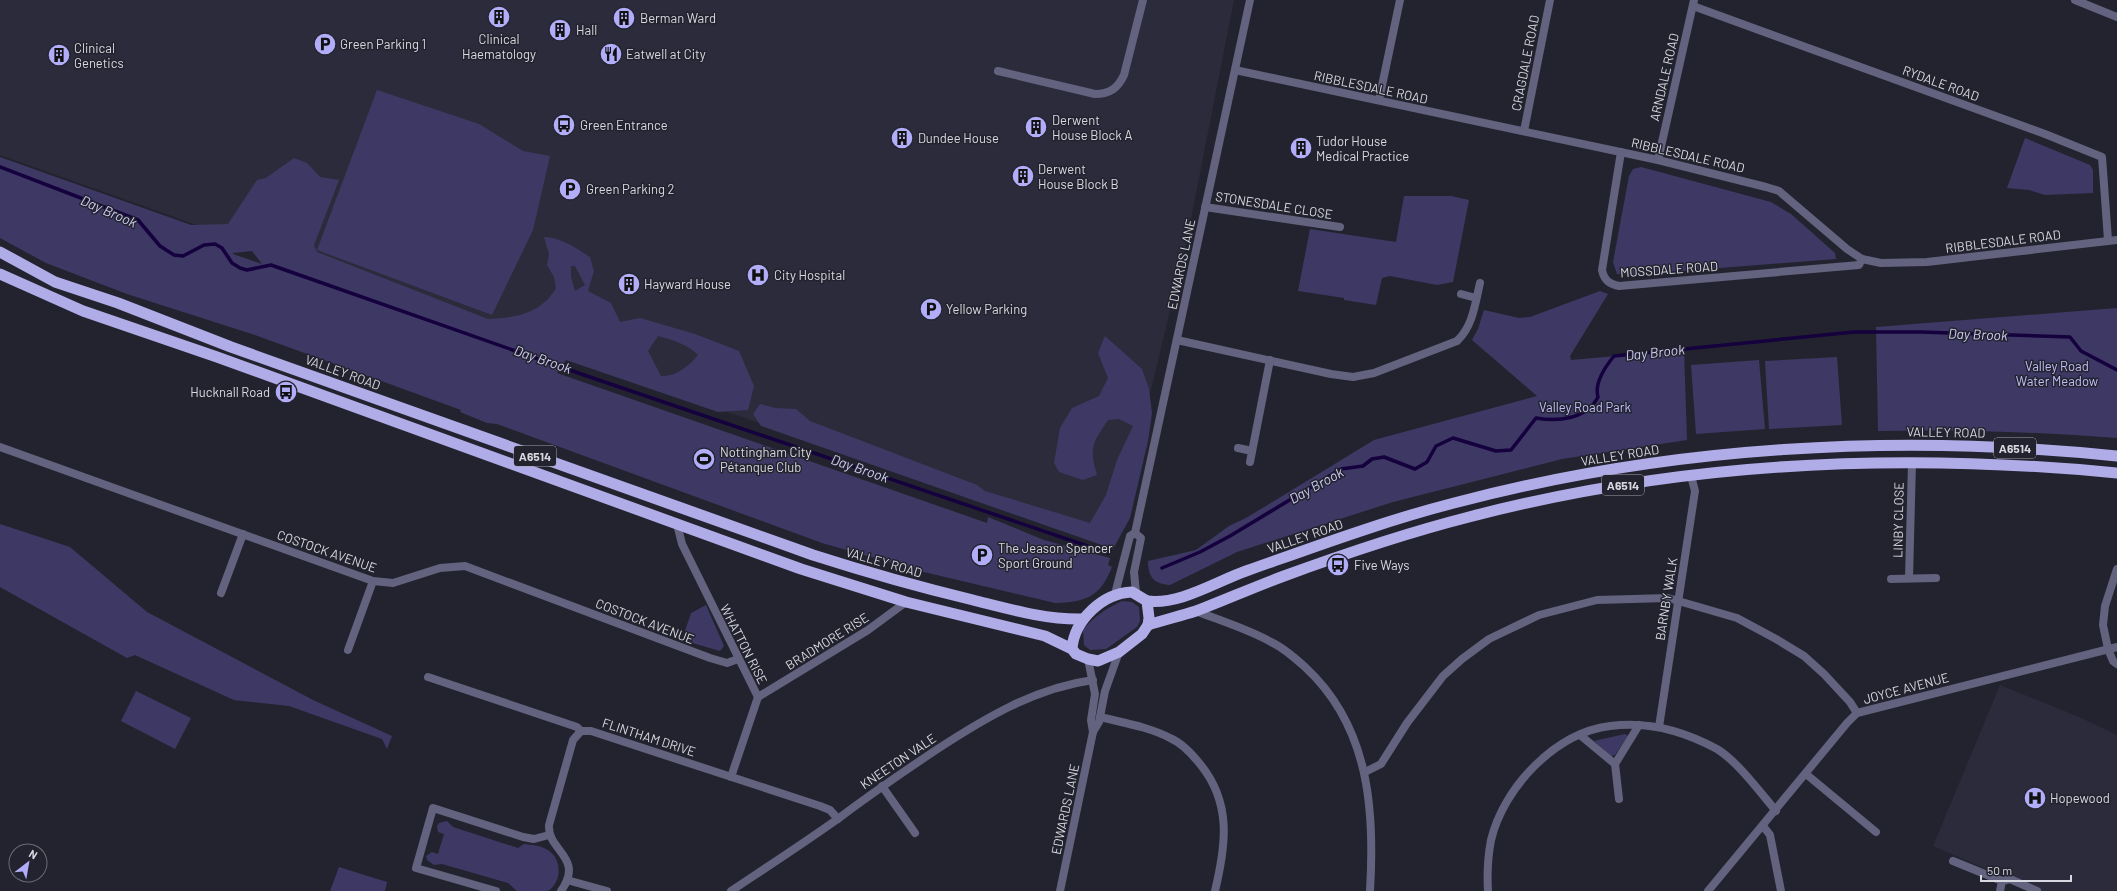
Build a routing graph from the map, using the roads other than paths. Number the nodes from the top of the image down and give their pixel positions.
1 (1143, 0) edge
2 (1250, 0) edge
3 (1400, 0) edge
4 (1550, 0) edge
5 (2074, 0) edge
6 (1694, 3) edge
7 (2117, 17) edge
8 (1235, 70) junction
9 (998, 72) dead end
10 (1379, 100) junction
11 (1524, 131) junction
12 (1621, 152) junction
13 (1658, 160) junction
14 (1205, 207) junction
15 (1340, 227) dead end
16 (2108, 240) junction
17 (2117, 240) edge
18 (0, 252) edge
19 (1862, 259) junction
20 (0, 274) edge
21 (1480, 283) dead end
22 (1461, 294) dead end
23 (1476, 298) junction
24 (1176, 340) junction
25 (1270, 360) junction
26 (1912, 445) junction
27 (0, 447) edge
28 (1238, 448) dead end
29 (1252, 451) junction
30 (2117, 456) edge
31 (1250, 462) dead end
32 (1912, 463) junction
33 (2117, 473) edge
34 (1691, 476) junction
35 (682, 508) junction
36 (677, 524) junction
37 (1135, 533) junction
38 (243, 534) junction
39 (2117, 569) edge
40 (1909, 578) junction
41 (1936, 578) dead end
42 (1890, 579) dead end
43 (373, 581) junction
44 (220, 593) dead end
45 (1136, 593) junction
46 (1115, 594) junction
47 (1147, 601) junction
48 (1678, 601) junction
49 (906, 602) junction
50 (1196, 611) junction
51 (1083, 619) junction
52 (1148, 625) junction
53 (2117, 647) edge
54 (1072, 649) junction
55 (2108, 649) junction
56 (348, 650) dead end
57 (1119, 652) junction
58 (738, 659) junction
59 (1088, 659) junction
60 (2117, 664) edge
61 (428, 677) dead end
62 (1093, 680) junction
63 (758, 697) junction
64 (1857, 713) junction
65 (1100, 717) junction
66 (1639, 725) junction
67 (1659, 727) junction
68 (581, 731) junction
69 (1093, 732) junction
70 (1580, 735) junction
71 (1616, 764) junction
72 (1365, 772) junction
73 (1806, 774) junction
74 (731, 777) junction
75 (882, 786) junction
76 (1619, 799) dead end
77 (1776, 811) junction
78 (838, 819) junction
79 (1763, 826) junction
80 (1876, 832) dead end
81 (915, 833) dead end
82 (549, 835) junction
83 (1954, 861) dead end
84 (567, 880) junction
85 (2002, 880) junction
86 (496, 891) edge
87 (561, 891) edge
88 (607, 891) edge
89 (731, 891) edge
90 (1060, 891) edge
91 (1215, 891) edge
92 (1370, 891) edge
93 (1488, 891) edge
94 (1708, 891) edge
95 (1781, 891) edge
96 (2000, 891) edge
97 (2038, 891) edge

1 - 9 street
2 - 8 street, EDWARDS LANE
3 - 10 street
4 - 11 street, CRAGDALE ROAD
5 - 7 street
6 - 13 street, ARNDALE ROAD
6 - 16 street, RYDALE ROAD
8 - 10 street, RIBBLESDALE ROAD
8 - 14 street, EDWARDS LANE
10 - 11 street, RIBBLESDALE ROAD
11 - 12 street, RIBBLESDALE ROAD
12 - 13 street, RIBBLESDALE ROAD
12 - 19 street, MOSSDALE ROAD
13 - 19 street, RIBBLESDALE ROAD
14 - 15 street, STONESDALE CLOSE
14 - 24 street, EDWARDS LANE
16 - 17 street, RIBBLESDALE ROAD
16 - 19 street, RIBBLESDALE ROAD
18 - 35 highway, VALLEY ROAD / A6514
20 - 36 highway, A6514
21 - 23 street
22 - 23 street
23 - 25 street
24 - 25 street
24 - 37 street, EDWARDS LANE
25 - 29 street
26 - 30 highway, VALLEY ROAD / A6514
26 - 32 highway
26 - 47 highway, VALLEY ROAD / A6514
27 - 38 street, COSTOCK AVENUE
28 - 29 street
29 - 31 street
32 - 33 highway, A6514
32 - 34 highway, A6514
32 - 40 street, LINBY CLOSE
34 - 48 street, BARNBY WALK
34 - 50 highway, A6514
35 - 36 highway
35 - 51 highway, VALLEY ROAD / A6514
36 - 49 highway, A6514
36 - 58 street, WHATTON RISE
37 - 45 street, EDWARDS LANE
37 - 46 street, EDWARDS LANE
38 - 43 street, COSTOCK AVENUE
38 - 44 street
39 - 55 street
40 - 41 street
40 - 42 street
43 - 56 street
43 - 58 street, COSTOCK AVENUE
45 - 46 highway
45 - 47 highway
46 - 51 highway
47 - 52 highway
48 - 64 street
48 - 67 street, BARNBY WALK
48 - 72 street
49 - 54 highway, A6514
49 - 63 street, BRADMORE RISE
50 - 52 highway, A6514
50 - 72 street
51 - 54 highway
52 - 57 highway
53 - 55 street, JOYCE AVENUE
54 - 59 highway, A6514
55 - 60 street
55 - 64 street, JOYCE AVENUE
57 - 59 highway
57 - 65 street, EDWARDS LANE
58 - 63 street, WHATTON RISE
59 - 62 street, EDWARDS LANE
61 - 68 street, FLINTHAM DRIVE
62 - 69 street, EDWARDS LANE
62 - 75 street, KNEETON VALE
63 - 74 street, WHATTON RISE
64 - 73 street, JOYCE AVENUE
65 - 69 street, EDWARDS LANE
65 - 91 street
66 - 67 street
66 - 70 street
66 - 71 street
67 - 77 street
68 - 74 street, FLINTHAM DRIVE
68 - 82 street
69 - 90 street, EDWARDS LANE
70 - 71 street
70 - 93 street
71 - 76 street
72 - 92 street
73 - 77 street, JOYCE AVENUE
73 - 80 street
74 - 78 street, FLINTHAM DRIVE
75 - 78 street, KNEETON VALE
75 - 81 street
77 - 79 street, JOYCE AVENUE
78 - 89 street, KNEETON VALE
79 - 94 street, JOYCE AVENUE
79 - 95 street
82 - 84 street
82 - 86 street
83 - 85 street
84 - 87 street
84 - 88 street
85 - 96 street
85 - 97 street

